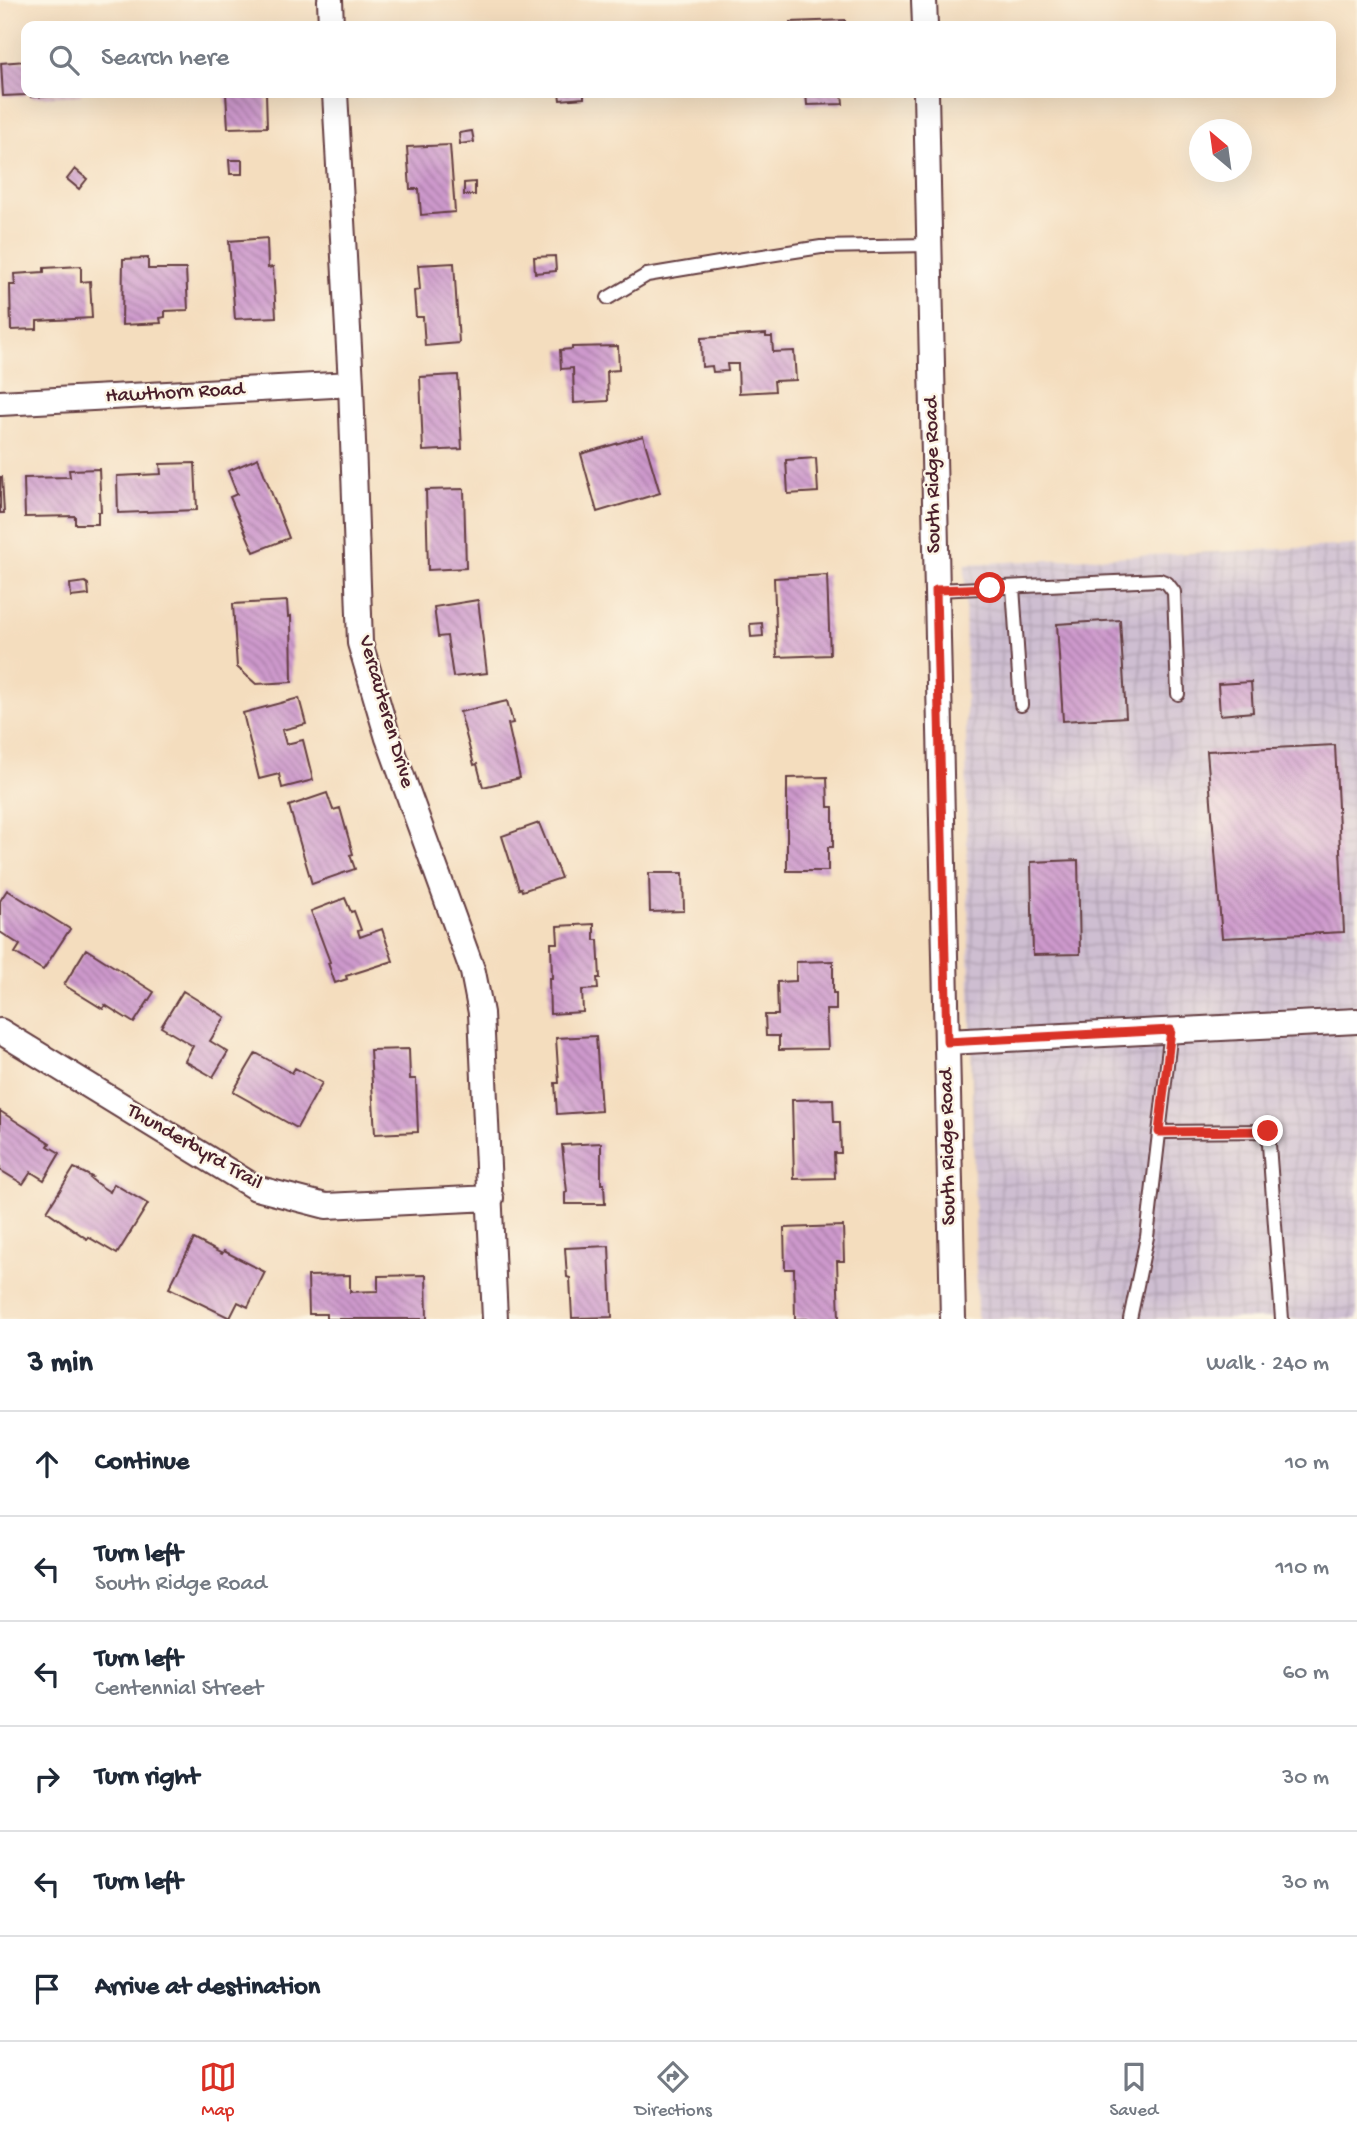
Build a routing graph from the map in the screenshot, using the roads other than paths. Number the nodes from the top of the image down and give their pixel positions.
1 (330, 0) edge
2 (924, 0) edge
3 (331, 21) edge
4 (925, 21) edge
5 (335, 98) edge
6 (926, 98) edge
7 (929, 245) junction
8 (608, 298) dead end
9 (351, 384) junction
10 (0, 403) edge
11 (1013, 587) junction
12 (936, 590) junction
13 (1178, 694) dead end
14 (1021, 705) dead end
15 (1357, 1021) edge
16 (1171, 1030) junction
17 (0, 1031) edge
18 (947, 1042) junction
19 (1159, 1132) junction
20 (491, 1198) junction
21 (495, 1319) edge
22 (953, 1319) edge
23 (1130, 1319) edge
24 (1282, 1319) edge

1 - 3 street
2 - 4 street
5 - 9 street, Vercauteren Drive
6 - 7 street, South Ridge Road
7 - 8 lane
7 - 12 street, South Ridge Road
9 - 10 street, Hawthorn Road
9 - 20 street, Vercauteren Drive
11 - 12 lane
11 - 13 lane
11 - 14 lane
12 - 18 street, South Ridge Road
15 - 16 street
16 - 18 street
16 - 19 lane
17 - 20 street, Thunderbyrd Trail
18 - 22 street, South Ridge Road
19 - 23 lane
19 - 24 lane
20 - 21 street, Vercauteren Drive

